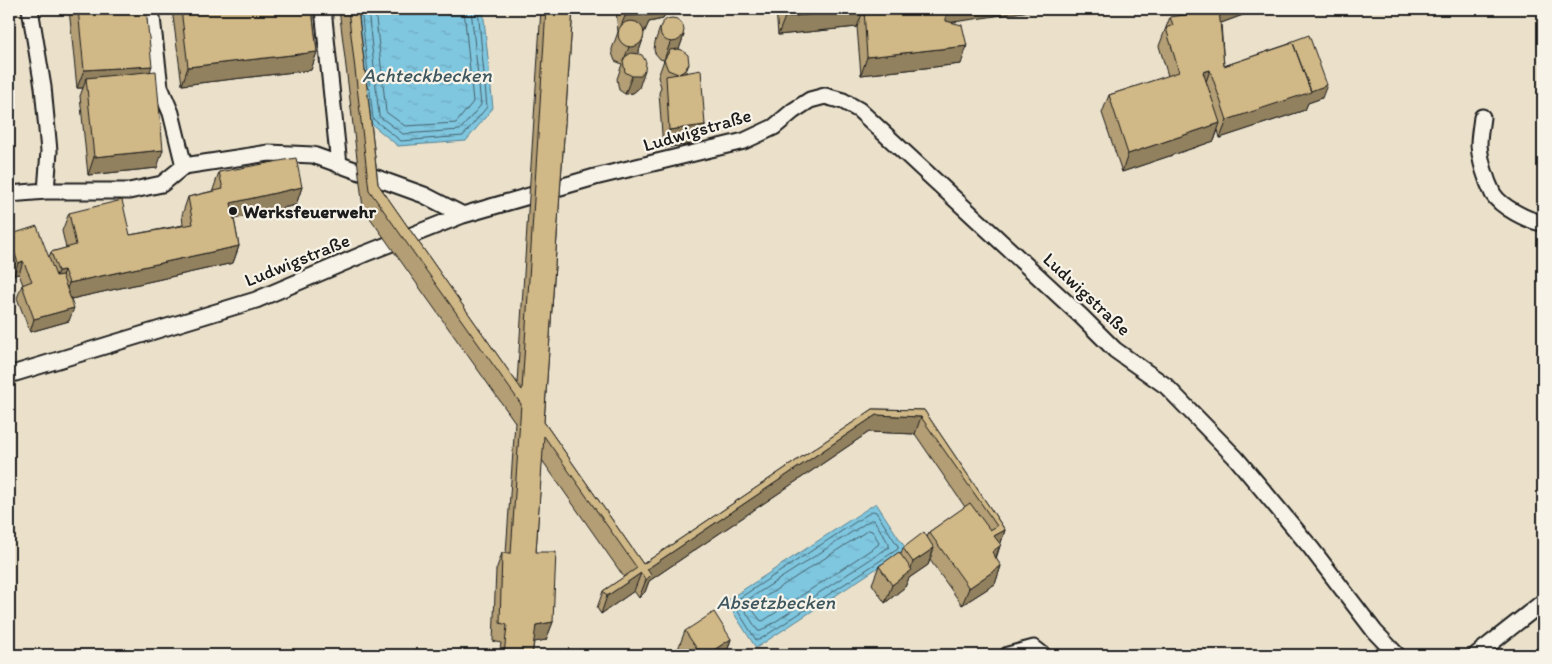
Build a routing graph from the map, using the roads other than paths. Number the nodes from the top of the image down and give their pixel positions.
1 (30, 9) edge
2 (151, 9) edge
3 (323, 9) edge
4 (1482, 117) dead end
5 (339, 165) junction
6 (184, 166) junction
7 (46, 191) junction
8 (9, 194) edge
9 (463, 215) junction
10 (1543, 223) edge
11 (9, 375) edge
12 (1543, 602) edge
13 (1008, 655) edge
14 (1043, 655) edge
15 (1397, 655) edge
16 (1476, 655) edge

1 - 7 lane
2 - 6 lane
3 - 5 lane
4 - 10 lane
5 - 6 lane
5 - 9 lane
6 - 7 lane
7 - 8 lane
9 - 11 lane, Ludwigstraße
9 - 15 lane, Ludwigstraße
12 - 16 lane
13 - 14 lane

